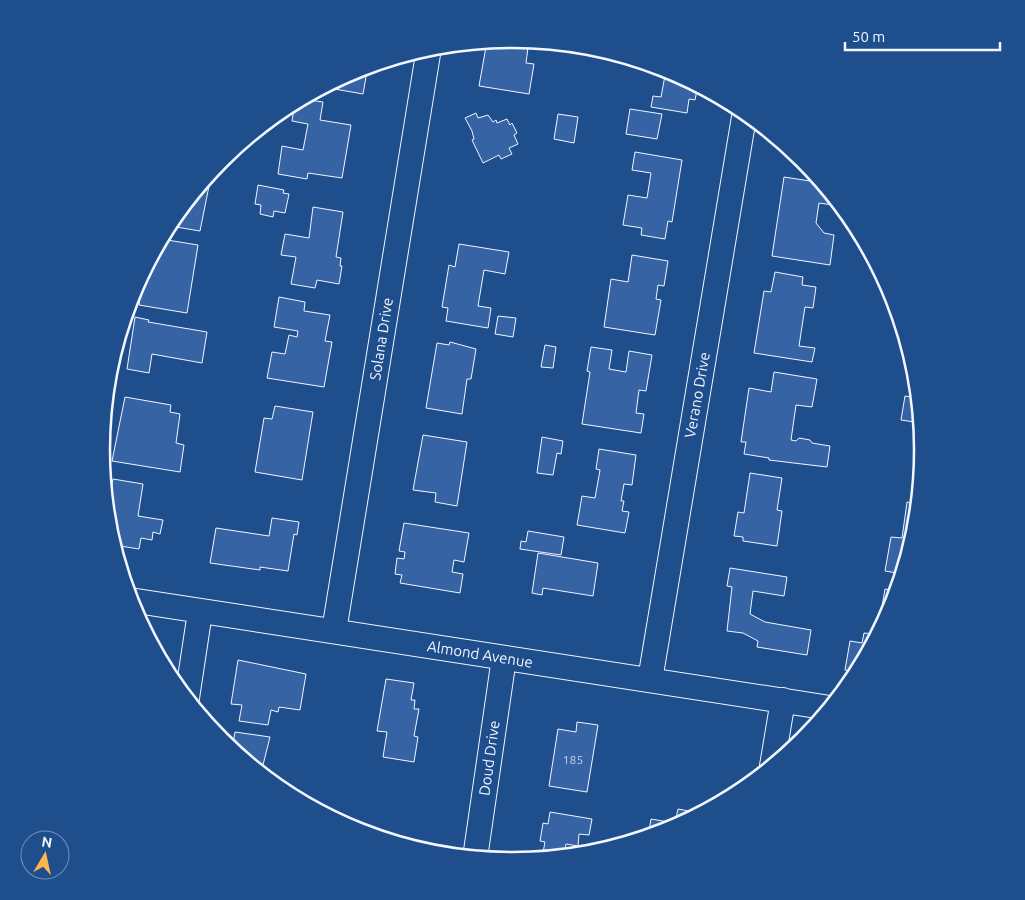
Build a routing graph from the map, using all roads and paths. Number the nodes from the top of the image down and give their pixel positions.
1 (428, 56) edge
2 (743, 120) edge
3 (140, 602) edge
4 (200, 612) junction
5 (334, 631) junction
6 (504, 658) junction
7 (650, 680) junction
8 (188, 689) edge
9 (783, 700) junction
10 (822, 707) edge
11 (774, 757) edge
12 (476, 851) edge

1 - 5 street, Solana Drive
2 - 7 street, Verano Drive
3 - 4 street, Almond Avenue
4 - 5 street, Almond Avenue
4 - 8 street
5 - 6 street, Almond Avenue
6 - 7 street, Almond Avenue
6 - 12 street, Doud Drive
7 - 9 street, Almond Avenue
9 - 10 street, Almond Avenue
9 - 11 street

